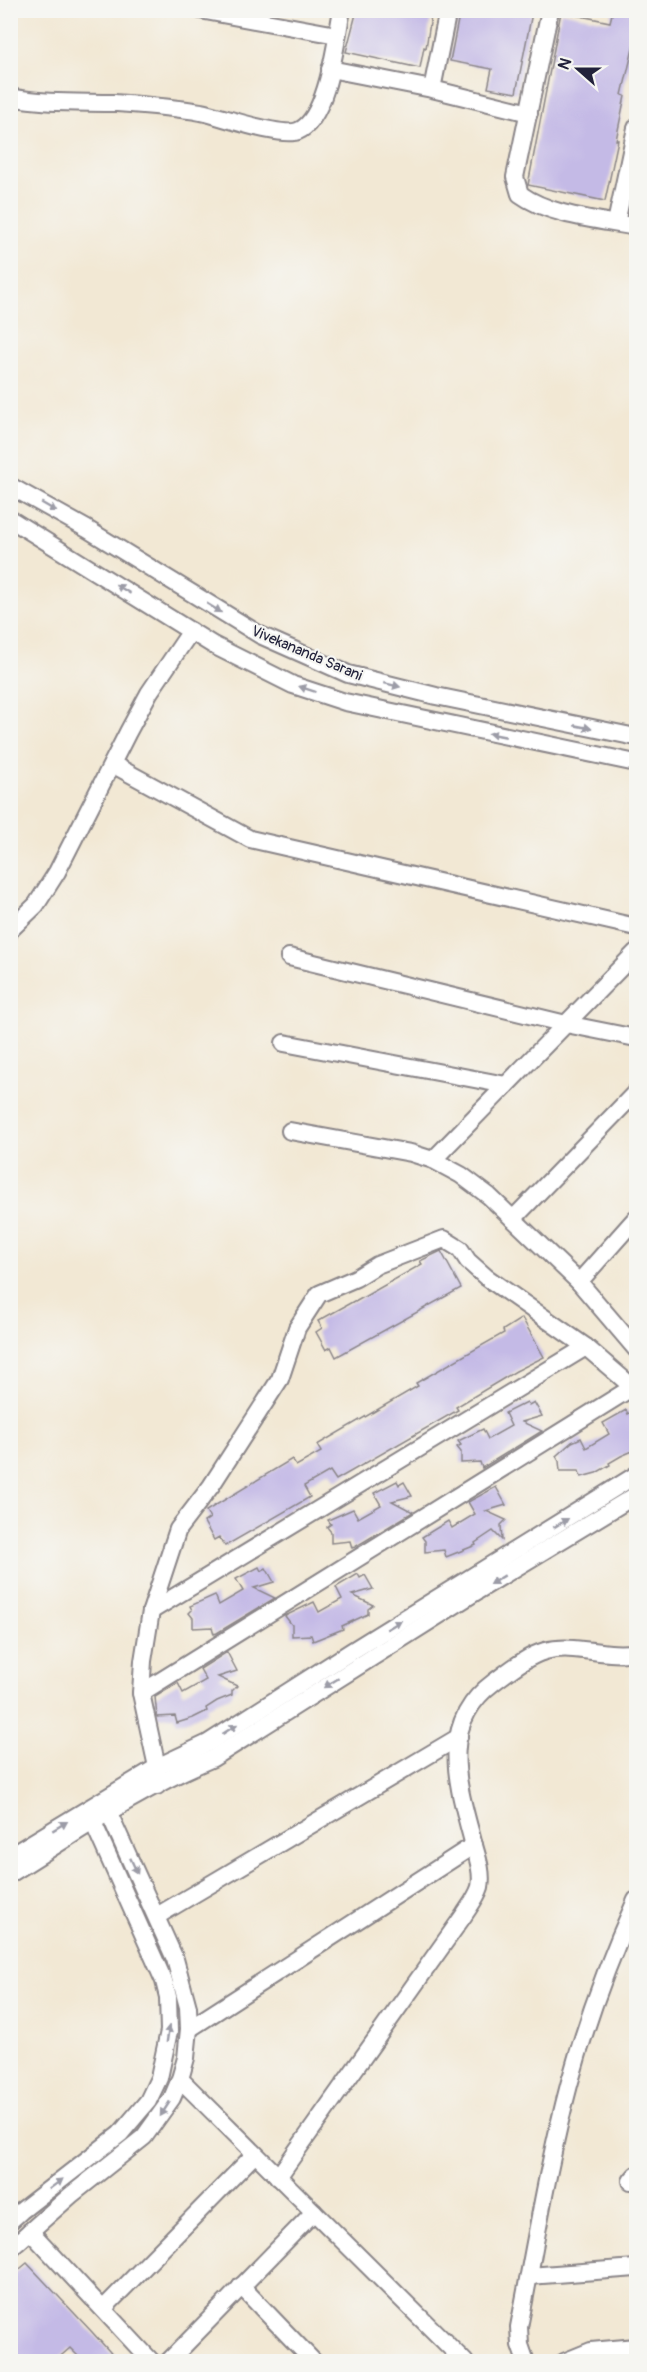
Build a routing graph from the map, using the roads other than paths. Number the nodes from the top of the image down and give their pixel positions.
1 (200, 10) edge
2 (342, 10) edge
3 (448, 10) edge
4 (550, 10) edge
5 (238, 14) edge
6 (337, 35) junction
7 (330, 69) junction
8 (432, 89) junction
9 (10, 97) edge
10 (528, 112) junction
11 (636, 128) edge
12 (616, 223) junction
13 (636, 228) edge
14 (10, 486) edge
15 (10, 519) edge
16 (191, 631) junction
17 (636, 738) edge
18 (636, 763) edge
19 (112, 764) junction
20 (636, 927) edge
21 (10, 930) edge
22 (636, 952) edge
23 (289, 957) dead end
24 (566, 1024) junction
25 (636, 1038) edge
26 (284, 1043) dead end
27 (506, 1085) junction
28 (636, 1092) edge
29 (290, 1131) dead end
30 (433, 1160) junction
31 (636, 1218) edge
32 (513, 1220) junction
33 (579, 1282) junction
34 (586, 1347) junction
35 (636, 1349) edge
36 (635, 1389) edge
37 (636, 1475) edge
38 (636, 1495) edge
39 (151, 1611) junction
40 (636, 1652) edge
41 (141, 1693) junction
42 (459, 1737) junction
43 (157, 1767) junction
44 (157, 1786) junction
45 (109, 1813) junction
46 (93, 1822) junction
47 (474, 1845) junction
48 (10, 1856) edge
49 (10, 1874) edge
50 (636, 1900) edge
51 (157, 1916) junction
52 (631, 1932) edge
53 (189, 2030) junction
54 (180, 2079) junction
55 (255, 2154) junction
56 (278, 2177) junction
57 (314, 2212) junction
58 (10, 2221) edge
59 (30, 2231) junction
60 (10, 2249) edge
61 (636, 2268) edge
62 (529, 2276) junction
63 (241, 2286) junction
64 (103, 2309) junction
65 (636, 2347) edge
66 (152, 2361) edge
67 (168, 2361) edge
68 (314, 2361) edge
69 (465, 2361) edge
70 (526, 2361) edge
71 (564, 2361) edge

1 - 5 street
2 - 6 street
3 - 8 street
4 - 10 street
5 - 6 street
6 - 7 street
7 - 8 street
7 - 9 street
8 - 10 street
10 - 12 street
11 - 12 street
12 - 13 street
14 -> 17 street, Vivekananda Sarani
16 -> 15 street, Vivekananda Sarani
18 -> 16 street, Vivekananda Sarani
16 - 19 street
19 - 20 street
19 - 21 street
22 - 24 street
23 - 24 street
24 - 25 street
24 - 27 street
26 - 27 street
27 - 30 street
28 - 32 street
29 - 30 street
30 - 32 street
31 - 33 street
32 - 33 street
33 - 35 street
34 - 36 street
34 - 39 street
34 - 39 street
36 - 41 street
43 -> 37 street
38 -> 44 street
39 - 41 street
40 - 42 street
41 - 43 street
42 - 47 street
42 - 51 street
43 - 44 street
48 -> 43 street
44 - 45 street
45 - 46 street
45 -> 51 street
46 - 49 street
58 -> 46 street
47 - 53 street
47 - 56 street
50 - 52 street
51 - 53 street
52 - 62 street
53 - 54 street
54 - 55 street
54 -> 59 street
55 - 56 street
55 - 64 street
56 - 57 street
57 - 63 street
57 - 69 street
59 - 60 street
59 - 64 street
61 - 62 street
62 - 70 street
63 - 67 street
63 - 68 street
64 - 66 street
65 - 71 street

